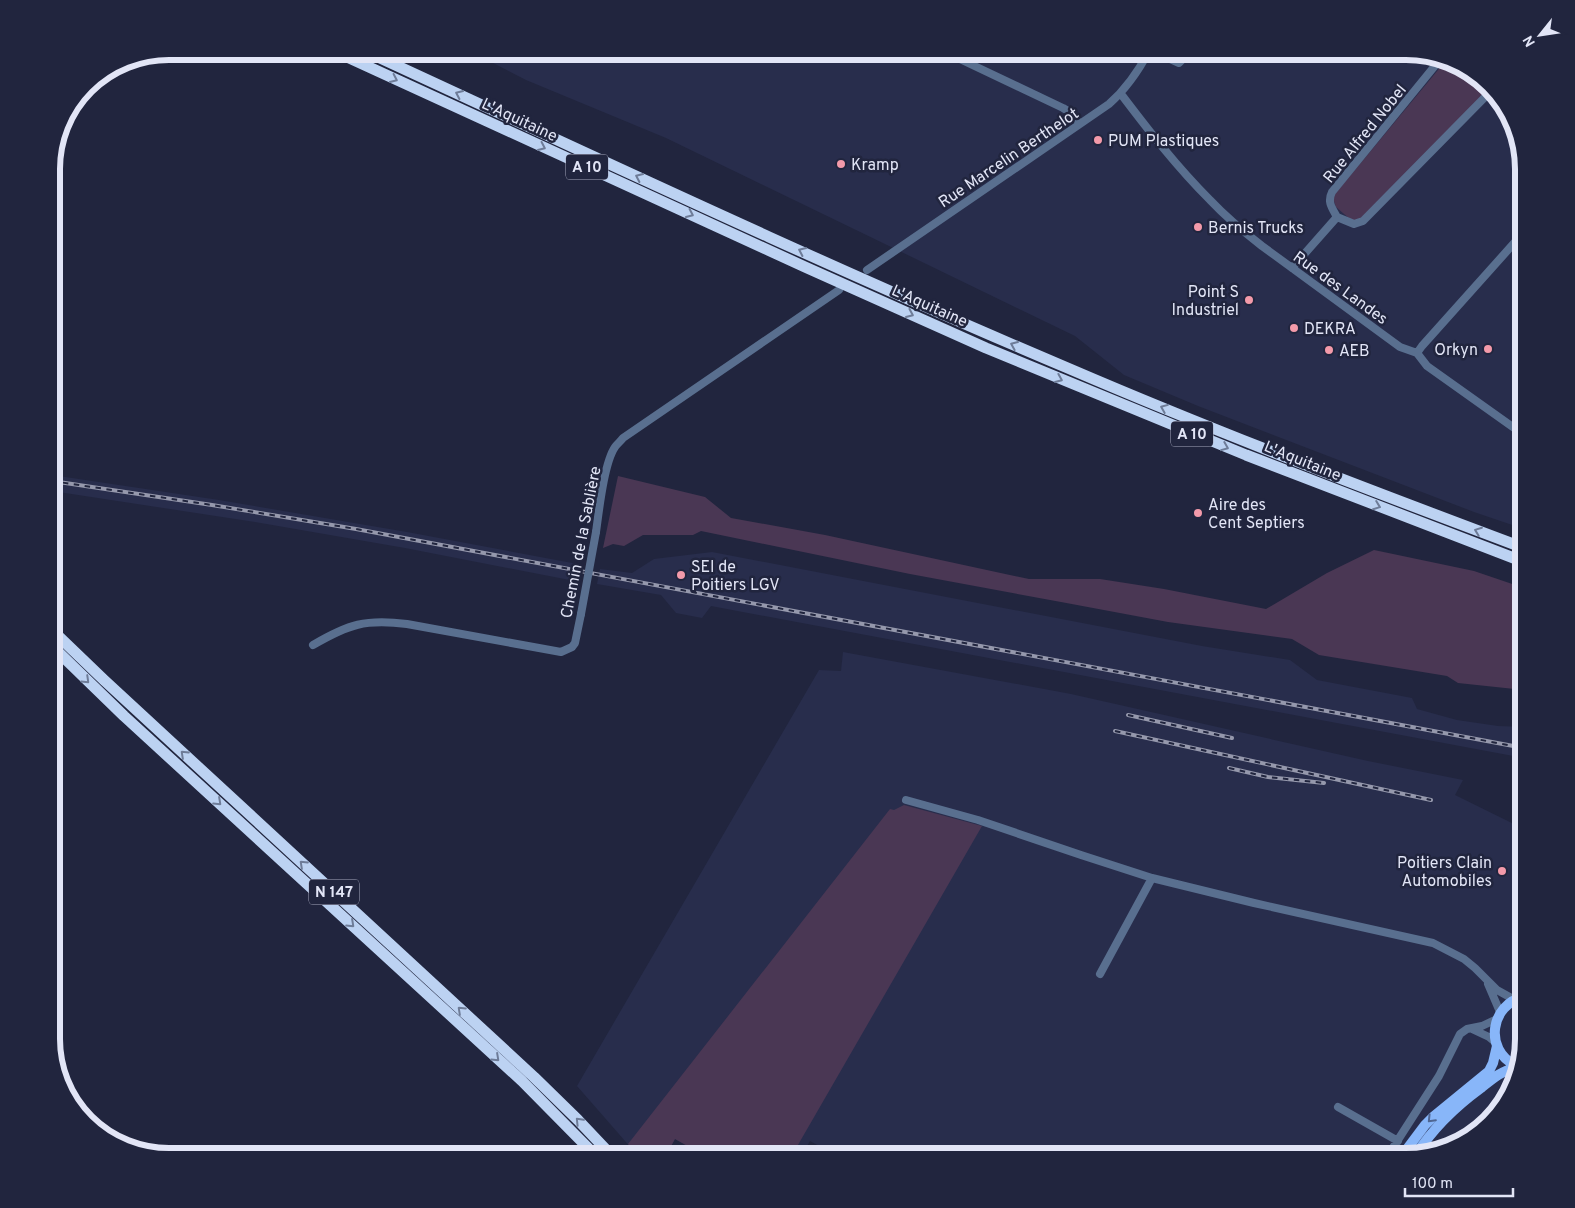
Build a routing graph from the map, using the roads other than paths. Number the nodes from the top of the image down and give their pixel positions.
1 (354, 60) edge
2 (385, 60) edge
3 (962, 60) edge
4 (1145, 60) edge
5 (1436, 65) edge
6 (1121, 94) junction
7 (1486, 96) edge
8 (1080, 124) junction
9 (1337, 217) junction
10 (1515, 242) edge
11 (1292, 268) junction
12 (868, 270) dead end
13 (839, 290) dead end
14 (1416, 353) junction
15 (1515, 429) edge
16 (1515, 545) edge
17 (1515, 559) edge
18 (60, 638) edge
19 (313, 646) dead end
20 (60, 654) edge
21 (906, 800) dead end
22 (1152, 878) junction
23 (1100, 974) dead end
24 (1485, 978) junction
25 (1515, 996) edge
26 (1515, 1000) edge
27 (1499, 1015) junction
28 (1472, 1029) junction
29 (1496, 1044) junction
30 (1512, 1065) edge
31 (1510, 1069) edge
32 (1338, 1108) dead end
33 (1398, 1141) junction
34 (1416, 1147) edge
35 (1418, 1147) edge
36 (588, 1148) edge
37 (604, 1148) edge
38 (1393, 1148) edge

1 -> 17 highway, L'Aquitaine / A 10
16 -> 2 highway, L'Aquitaine / A 10
3 - 8 street
4 - 6 street, Rue Marcelin Berthelot
5 - 9 street, Rue Alfred Nobel
6 - 8 street, Rue Marcelin Berthelot
6 - 11 street, Rue des Landes
7 - 9 street
8 - 12 street, Rue Marcelin Berthelot
9 - 11 street
10 - 14 street
11 - 14 street, Rue des Landes
13 - 19 street, Chemin de la Sablière, bridge
14 - 15 street, Rue des Landes
37 -> 18 highway, N 147
20 -> 36 highway, N 147
21 - 22 street
22 - 23 street
22 - 24 street
24 - 25 street
24 - 27 street
26 - 27 main road
27 - 28 street
27 - 29 main road
28 - 29 street
28 - 33 street
29 - 30 main road
29 -> 34 main road
31 - 35 main road
32 - 33 street
33 - 38 street

